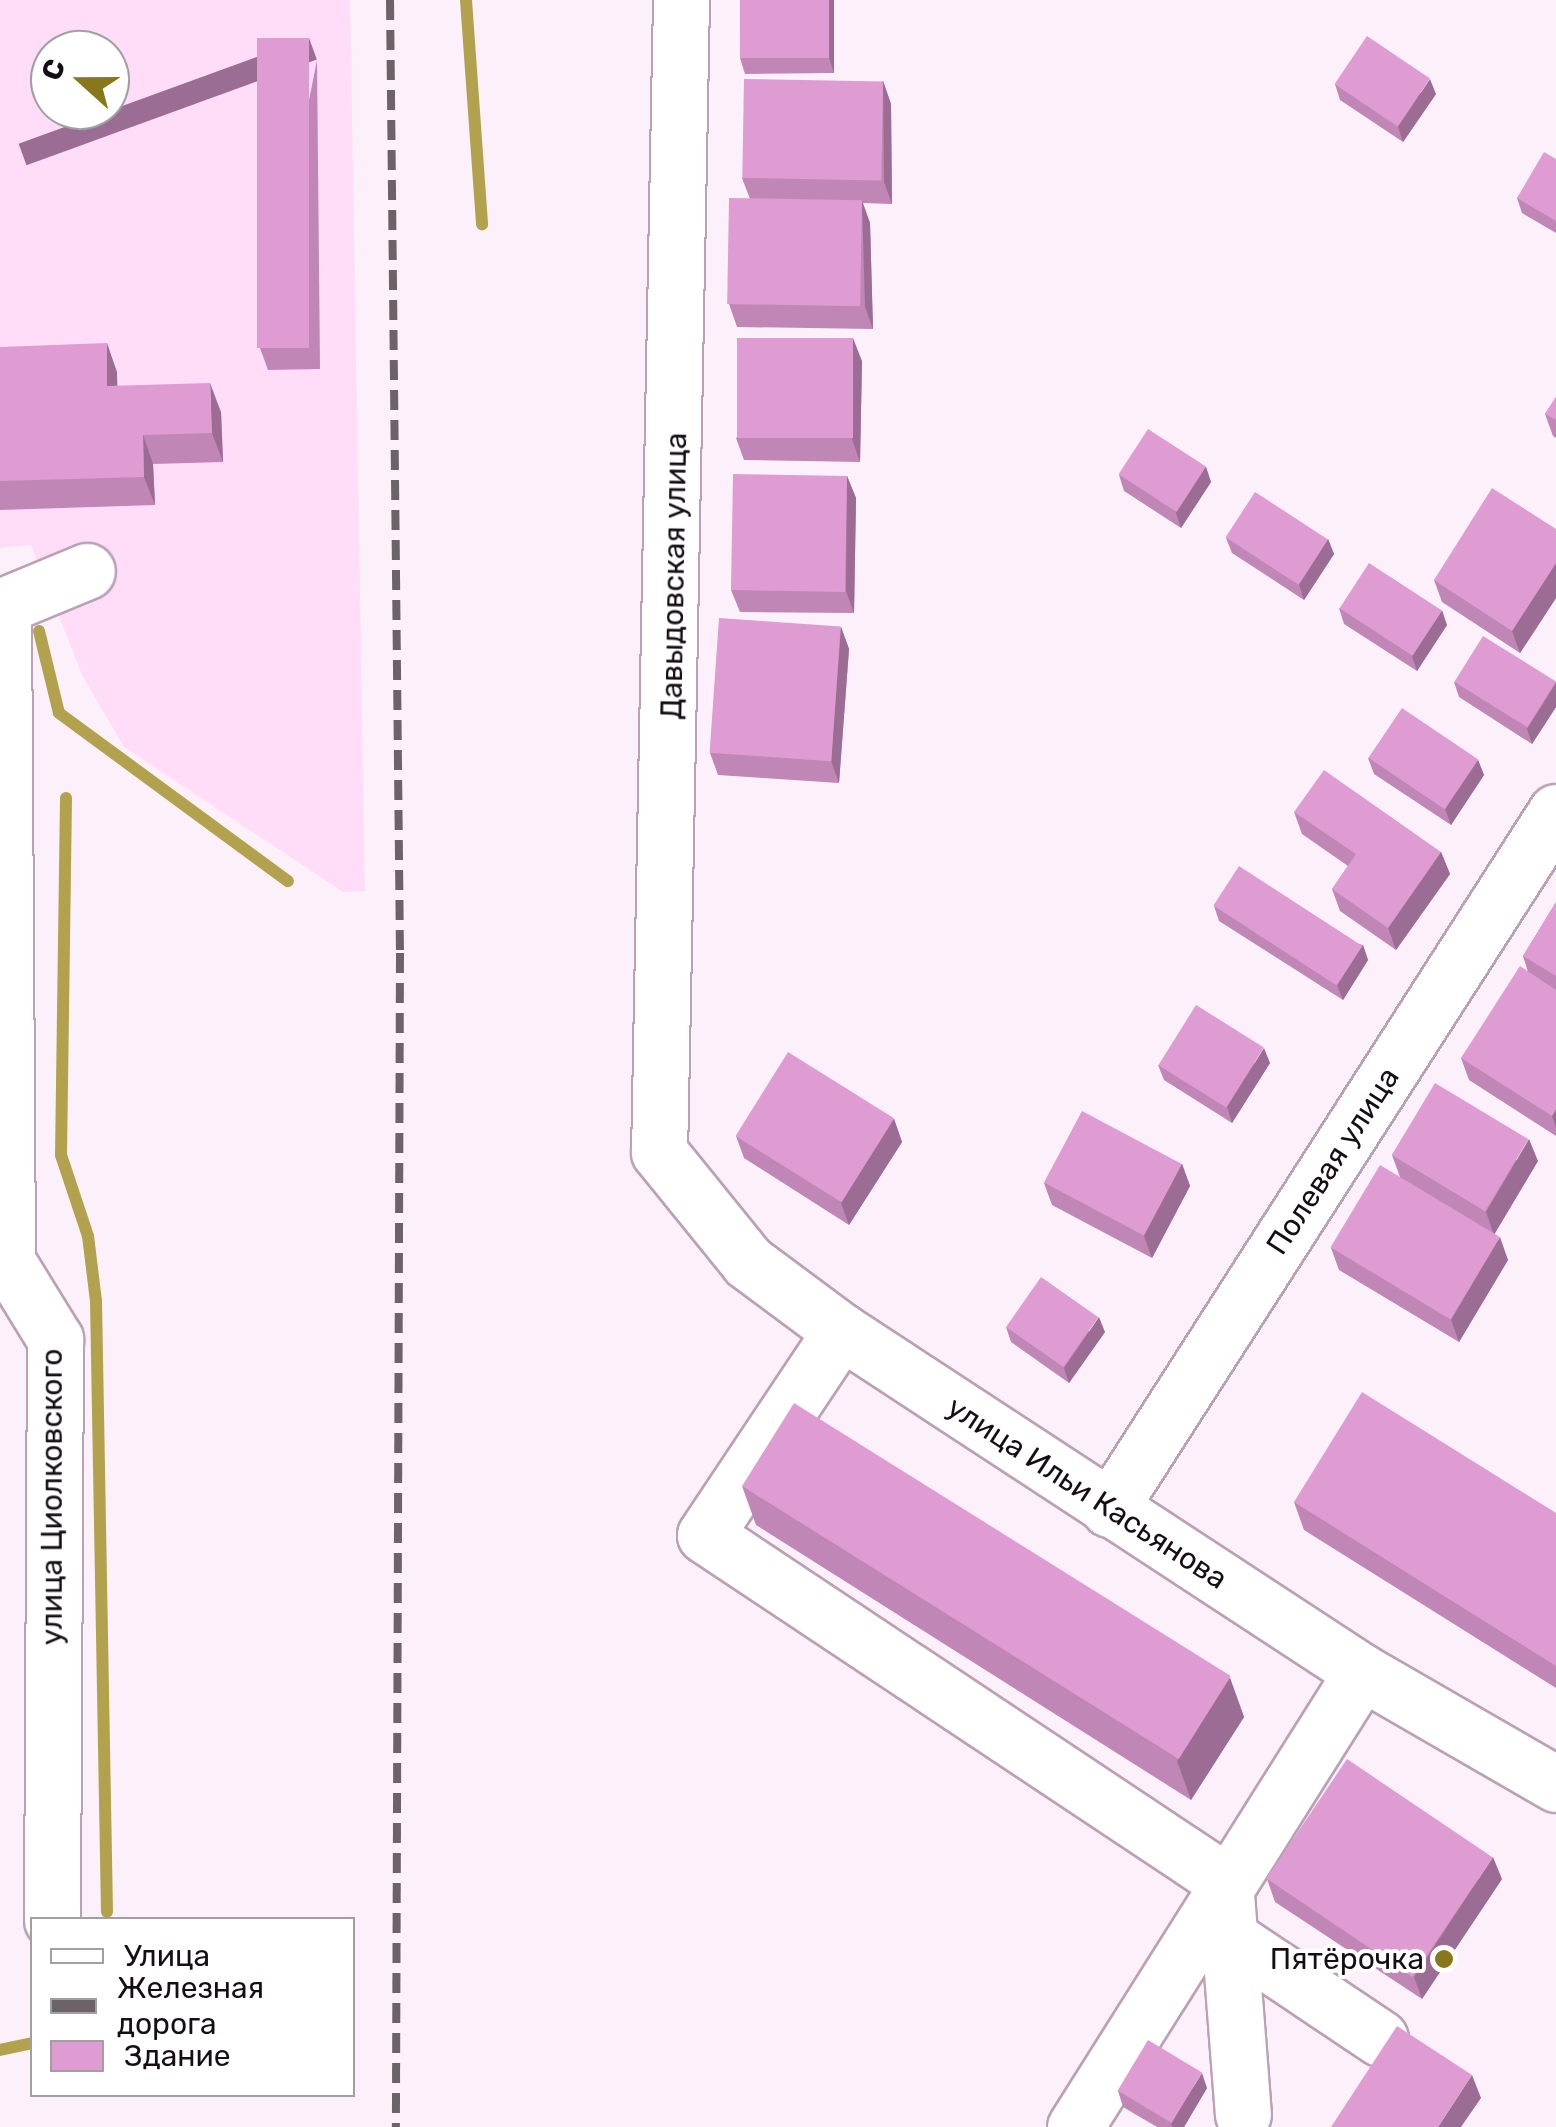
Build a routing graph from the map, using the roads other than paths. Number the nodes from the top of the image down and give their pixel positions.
1 (681, 0) edge
2 (86, 571) dead end
3 (2, 607) edge
4 (1556, 812) edge
5 (659, 1152) joint
6 (3, 1262) edge
7 (840, 1331) junction
8 (1109, 1509) junction
9 (1362, 1672) junction
10 (1556, 1784) edge
11 (1224, 1906) junction
12 (52, 1917) edge
13 (1380, 2038) dead end
14 (1242, 2114) dead end
15 (1075, 2127) edge

1 - 5 street, Давыдовская улица
2 - 3 street
3 - 6 street, улица Циолковского
4 - 8 street, Полевая улица
5 - 7 street, улица Ильи Касьянова
6 - 12 street, улица Циолковского
7 - 8 street, улица Ильи Касьянова
7 - 11 street
8 - 9 street, улица Ильи Касьянова
9 - 10 street, улица Ильи Касьянова
9 - 11 street
11 - 13 street
11 - 14 street
11 - 15 street

